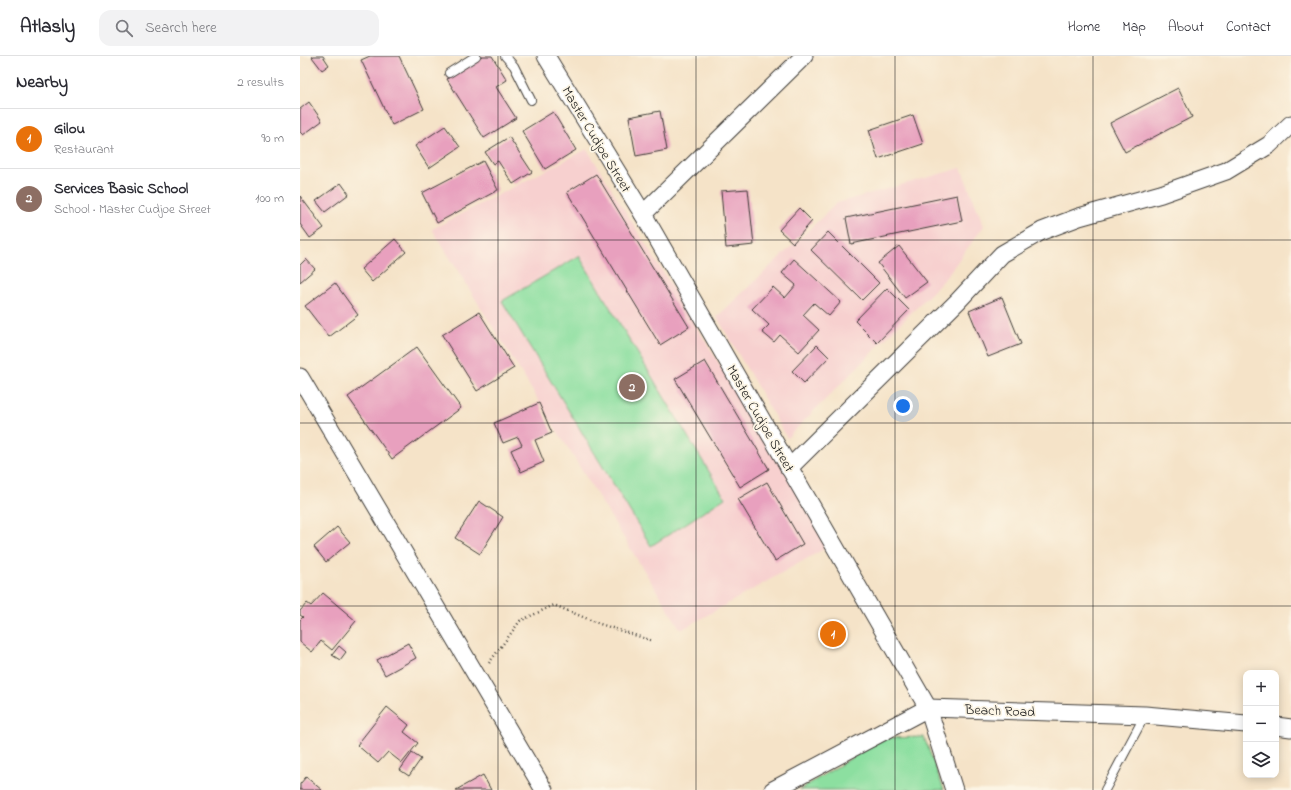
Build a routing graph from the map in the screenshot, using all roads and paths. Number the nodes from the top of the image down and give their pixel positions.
1 (476, 56) edge
2 (505, 56) edge
3 (546, 56) edge
4 (804, 56) edge
5 (449, 73) dead end
6 (531, 100) dead end
7 (1291, 124) edge
8 (643, 214) junction
9 (302, 387) edge
10 (790, 468) junction
11 (653, 641) dead end
12 (478, 678) junction
13 (928, 708) junction
14 (1145, 715) junction
15 (1243, 724) edge
16 (1279, 726) edge
17 (1291, 728) edge
18 (544, 790) edge
19 (773, 790) edge
20 (954, 790) edge
21 (1106, 790) edge

1 - 5 lane
2 - 6 lane
3 - 8 street, Master Cudjoe Street
4 - 8 street
7 - 10 street
8 - 10 street, Master Cudjoe Street
9 - 12 street
10 - 13 street, Master Cudjoe Street
11 - 12 path
12 - 18 street
13 - 14 street, Beach Road
13 - 19 street, Beach Road
13 - 20 street, Master Cudjoe Street
14 - 15 street, Beach Road
14 - 21 lane
16 - 17 street

